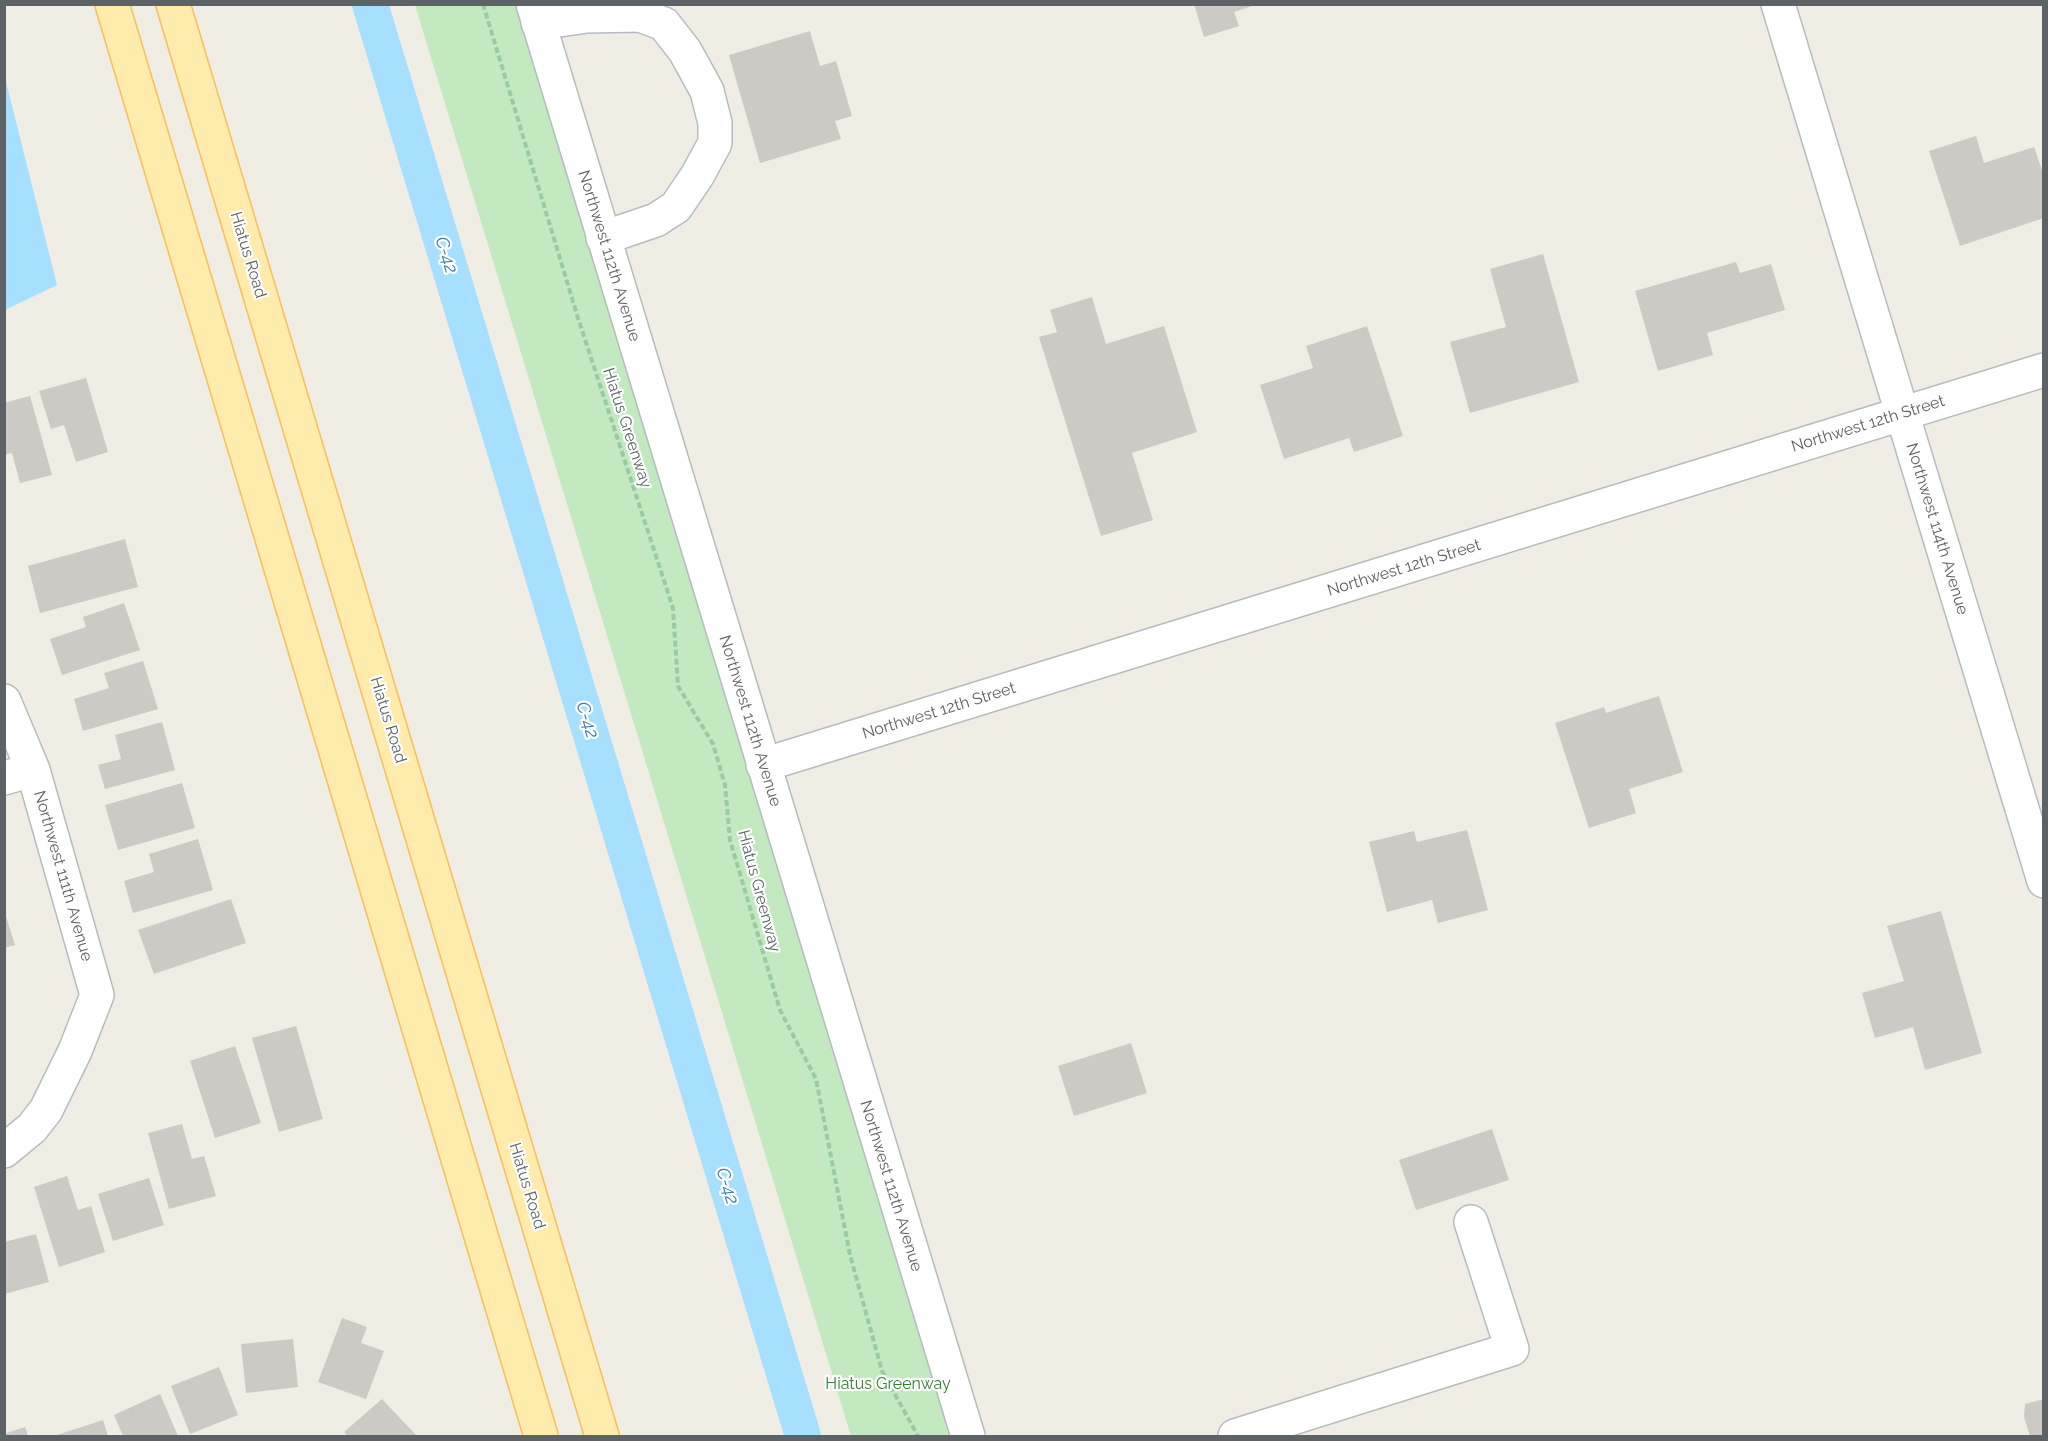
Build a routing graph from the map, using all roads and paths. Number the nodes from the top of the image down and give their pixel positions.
1 (112, 4) edge
2 (173, 4) edge
3 (483, 4) edge
4 (1778, 4) edge
5 (536, 14) edge
6 (603, 238) junction
7 (2043, 370) edge
8 (1902, 414) junction
9 (4, 701) edge
10 (764, 765) junction
11 (19, 774) edge
12 (2043, 881) edge
13 (4, 1151) edge
14 (1471, 1222) dead end
15 (541, 1437) edge
16 (602, 1437) edge
17 (918, 1437) edge
18 (968, 1437) edge
19 (1235, 1437) edge

1 - 15 main road
2 - 16 main road, Hiatus Road
3 - 17 path, Hiatus Greenway
4 - 8 street, Northwest 114th Avenue
5 - 6 street, Northwest 112th Avenue
5 - 6 street
6 - 10 street, Northwest 112th Avenue
7 - 8 street, Northwest 12th Street
8 - 10 street, Northwest 12th Street
8 - 12 street, Northwest 114th Avenue
9 - 11 street, Northwest 111th Avenue
10 - 18 street, Northwest 112th Avenue
11 - 13 street, Northwest 111th Avenue
14 - 19 street

